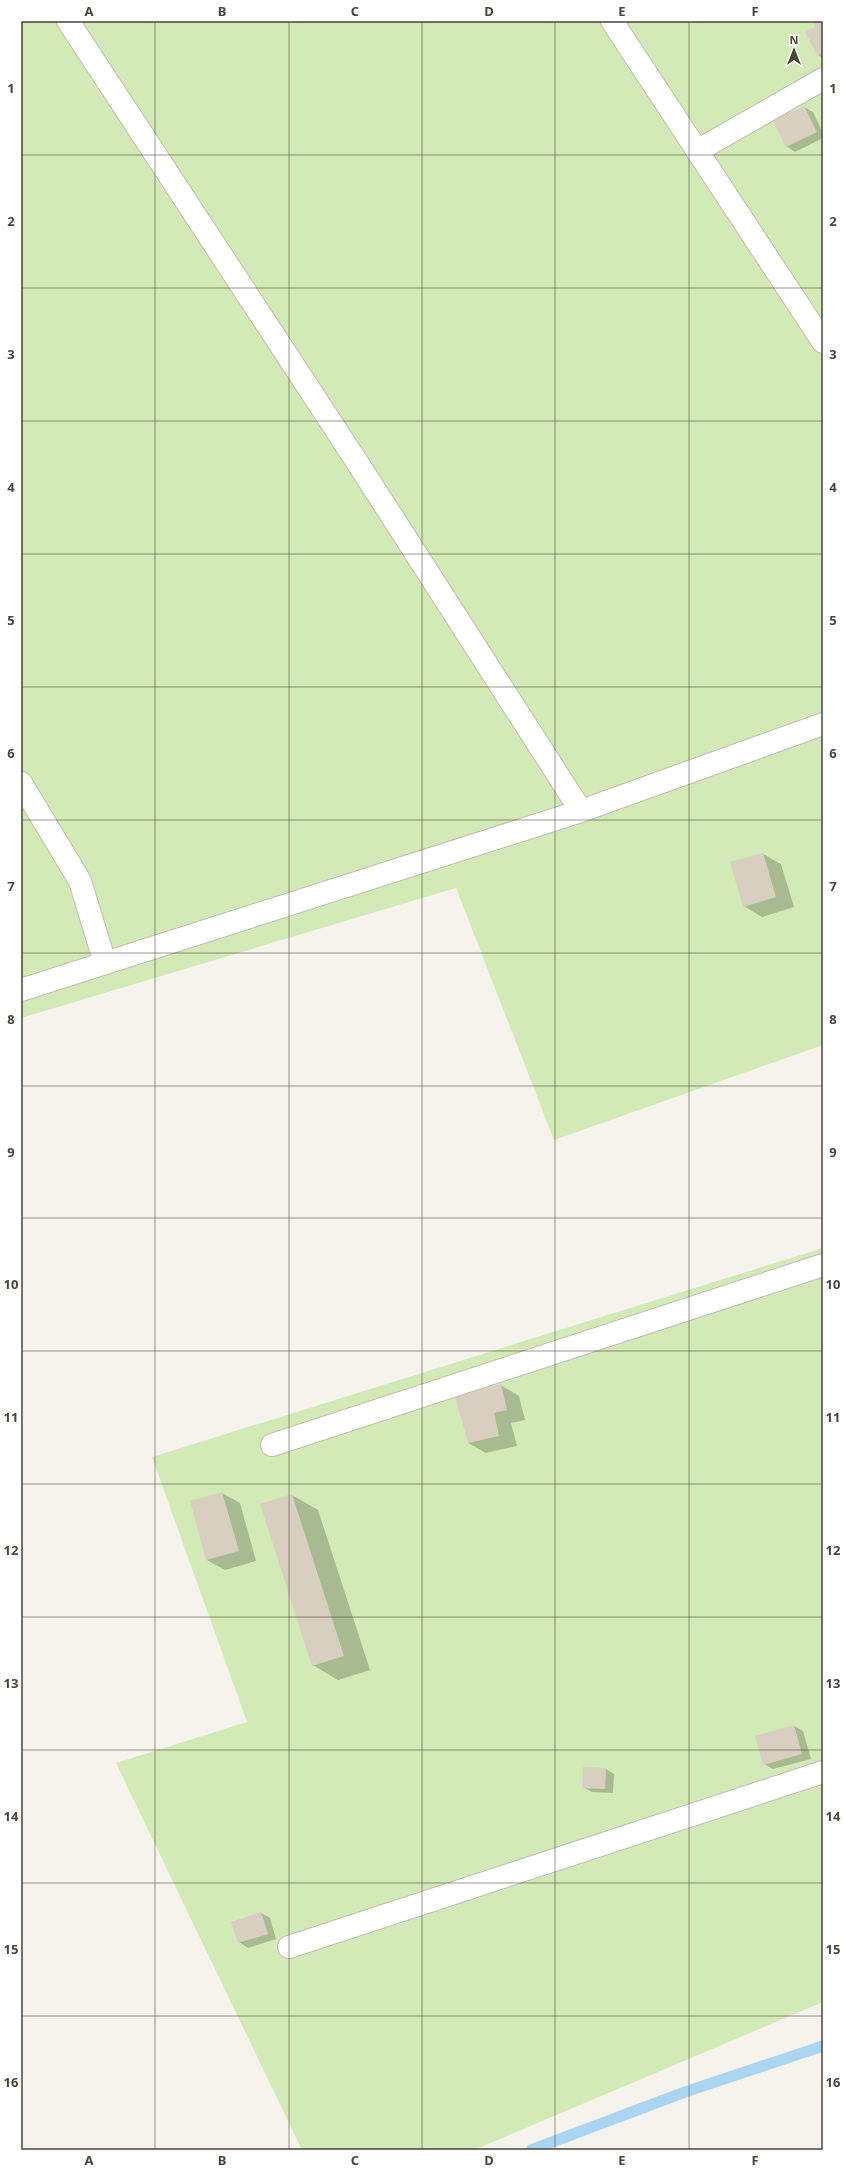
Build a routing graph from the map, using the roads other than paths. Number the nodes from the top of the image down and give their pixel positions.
1 (68, 21) edge
2 (612, 21) edge
3 (823, 79) edge
4 (697, 150) junction
5 (823, 342) edge
6 (823, 724) edge
7 (21, 783) edge
8 (581, 811) junction
9 (105, 963) junction
10 (21, 990) edge
11 (823, 1264) edge
12 (272, 1445) dead end
13 (823, 1772) edge
14 (290, 1947) dead end

1 - 8 street
2 - 4 street
3 - 4 street
4 - 5 street
6 - 8 street
7 - 9 street
8 - 9 street
9 - 10 street
11 - 12 street
13 - 14 street

